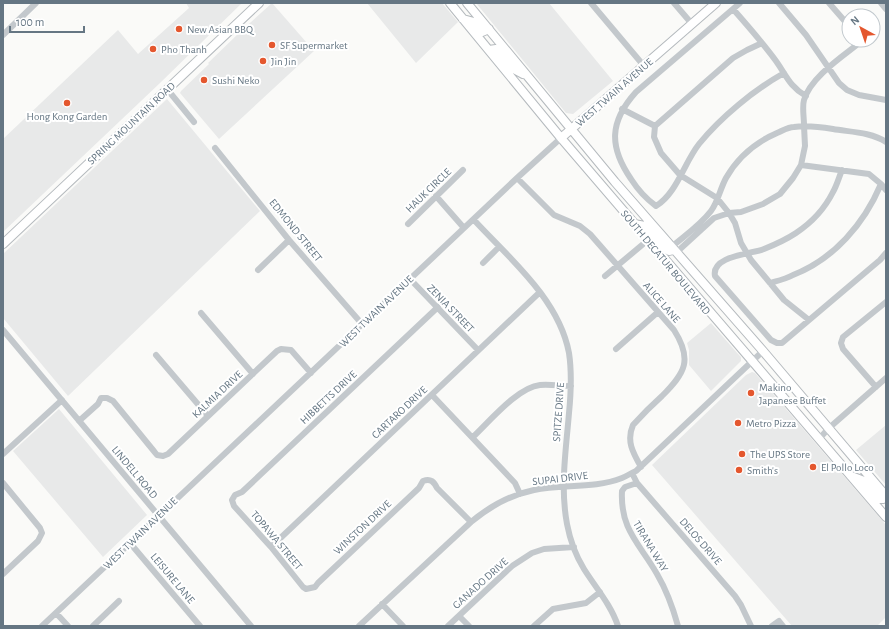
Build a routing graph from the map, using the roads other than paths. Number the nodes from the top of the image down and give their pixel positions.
1 (36, 3) edge
2 (259, 3) edge
3 (450, 3) edge
4 (467, 3) edge
5 (591, 3) edge
6 (674, 3) edge
7 (716, 3) edge
8 (740, 3) edge
9 (779, 3) edge
10 (829, 3) edge
11 (881, 3) edge
12 (733, 9) junction
13 (886, 9) edge
14 (841, 17) edge
15 (463, 19) junction
16 (692, 24) junction
17 (489, 29) junction
18 (3, 35) edge
19 (762, 43) junction
20 (852, 48) edge
21 (489, 50) junction
22 (644, 66) junction
23 (828, 68) junction
24 (784, 72) junction
25 (528, 78) junction
26 (167, 88) junction
27 (806, 96) junction
28 (886, 100) edge
29 (622, 109) junction
30 (194, 122) dead end
31 (655, 126) junction
32 (804, 126) junction
33 (571, 130) junction
34 (562, 138) junction
35 (886, 142) edge
36 (215, 148) dead end
37 (801, 165) junction
38 (462, 170) dead end
39 (842, 170) junction
40 (680, 175) junction
41 (518, 178) junction
42 (881, 184) junction
43 (886, 190) edge
44 (436, 196) junction
45 (717, 198) junction
46 (729, 213) junction
47 (474, 220) junction
48 (408, 224) dead end
49 (634, 224) junction
50 (464, 228) junction
51 (289, 240) junction
52 (648, 240) junction
53 (3, 244) edge
54 (499, 247) junction
55 (673, 250) junction
56 (747, 253) junction
57 (886, 253) edge
58 (483, 263) dead end
59 (618, 265) junction
60 (258, 270) dead end
61 (605, 276) dead end
62 (410, 279) junction
63 (770, 283) junction
64 (540, 292) junction
65 (886, 302) edge
66 (438, 307) junction
67 (658, 312) junction
68 (201, 313) dead end
69 (809, 320) junction
70 (362, 324) junction
71 (3, 330) edge
72 (616, 349) dead end
73 (478, 350) junction
74 (763, 352) junction
75 (156, 355) dead end
76 (752, 361) junction
77 (311, 373) junction
78 (253, 374) junction
79 (886, 378) edge
80 (571, 386) junction
81 (876, 387) junction
82 (432, 395) junction
83 (62, 400) junction
84 (208, 416) junction
85 (79, 421) junction
86 (829, 428) junction
87 (473, 438) junction
88 (819, 439) junction
89 (3, 454) edge
90 (641, 467) junction
91 (631, 474) junction
92 (850, 475) junction
93 (3, 483) edge
94 (636, 483) junction
95 (564, 487) junction
96 (9, 490) junction
97 (520, 494) junction
98 (3, 495) edge
99 (886, 497) edge
100 (232, 500) joint
101 (158, 515) junction
102 (886, 518) edge
103 (471, 522) junction
104 (130, 543) junction
105 (271, 546) junction
106 (574, 547) junction
107 (3, 574) edge
108 (308, 589) joint
109 (600, 592) junction
110 (119, 601) dead end
111 (382, 604) junction
112 (56, 613) junction
113 (459, 616) junction
114 (42, 626) edge
115 (68, 626) edge
116 (93, 626) edge
117 (200, 626) edge
118 (251, 626) edge
119 (359, 626) edge
120 (403, 626) edge
121 (448, 626) edge
122 (469, 626) edge
123 (534, 626) edge
124 (618, 626) edge
125 (678, 626) edge
126 (751, 626) edge
127 (772, 626) edge
128 (783, 626) edge

1 - 18 street
2 - 26 main road, SPRING MOUNTAIN ROAD
3 - 15 main road, SOUTH DECATUR BOULEVARD
4 - 17 main road, SOUTH DECATUR BOULEVARD
5 - 22 street
6 - 16 street
7 - 16 main road, WEST TWAIN AVENUE
8 - 12 street
9 - 23 street
10 - 14 street
11 - 13 street
12 - 19 street
12 - 29 street
15 - 17 main road
15 - 21 main road, SOUTH DECATUR BOULEVARD
16 - 22 main road, WEST TWAIN AVENUE
17 - 25 main road, SOUTH DECATUR BOULEVARD
19 - 24 street
19 - 31 street
20 - 23 street
21 - 25 main road
21 - 34 main road, SOUTH DECATUR BOULEVARD
22 - 33 main road, WEST TWAIN AVENUE
23 - 27 street
23 - 28 street
24 - 27 street
24 - 40 street
25 - 33 main road, SOUTH DECATUR BOULEVARD
26 - 30 street
26 - 53 main road, SPRING MOUNTAIN ROAD
27 - 32 street
29 - 31 street
29 - 40 street
31 - 40 street
32 - 35 street
32 - 37 street
32 - 45 street
33 - 34 main road, WEST TWAIN AVENUE
33 - 55 main road, SOUTH DECATUR BOULEVARD
34 - 41 street, WEST TWAIN AVENUE
34 - 49 main road, SOUTH DECATUR BOULEVARD
36 - 51 street, EDMOND STREET
37 - 39 street
37 - 46 street
38 - 44 street, HAUK CIRCLE
39 - 42 street
39 - 56 street
40 - 45 street
41 - 47 street, WEST TWAIN AVENUE
41 - 59 street, ALICE LANE
42 - 43 street
42 - 63 street
44 - 48 street, HAUK CIRCLE
44 - 50 street
45 - 46 street
45 - 55 street
46 - 55 street
46 - 56 street
47 - 50 street, WEST TWAIN AVENUE
47 - 54 street, SPITZE DRIVE
49 - 52 main road, SOUTH DECATUR BOULEVARD
49 - 55 main road
50 - 62 street, WEST TWAIN AVENUE
51 - 60 street
51 - 70 street, EDMOND STREET
52 - 59 street
52 - 76 main road, SOUTH DECATUR BOULEVARD
54 - 58 street
54 - 64 street, SPITZE DRIVE
55 - 74 main road, SOUTH DECATUR BOULEVARD
56 - 63 street
56 - 69 street
57 - 69 street
59 - 61 street
59 - 67 street, ALICE LANE
62 - 66 street, ZENIA STREET
62 - 70 street, WEST TWAIN AVENUE
63 - 69 street
64 - 73 street, CARTARO DRIVE
64 - 80 street, SPITZE DRIVE
65 - 81 street
66 - 73 street, ZENIA STREET
66 - 100 street, HIBBETTS DRIVE
67 - 72 street
67 - 90 street, ALICE LANE
68 - 78 street
70 - 77 street, WEST TWAIN AVENUE
71 - 83 street, LINDELL ROAD
73 - 82 street, CARTARO DRIVE
74 - 76 street, SUPAI DRIVE
74 - 86 main road, SOUTH DECATUR BOULEVARD
75 - 84 street
76 - 88 main road, SOUTH DECATUR BOULEVARD
76 - 90 street, SUPAI DRIVE
77 - 78 street, KALMIA DRIVE
77 - 101 street, WEST TWAIN AVENUE
78 - 84 street, KALMIA DRIVE
79 - 81 street
80 - 87 street
80 - 95 street, SPITZE DRIVE
81 - 86 street
82 - 87 street
82 - 105 street, CARTARO DRIVE
83 - 85 street, LINDELL ROAD
83 - 89 street
84 - 85 street, KALMIA DRIVE
85 - 101 street, LINDELL ROAD
86 - 88 street
86 - 99 main road, SOUTH DECATUR BOULEVARD
87 - 97 street
88 - 92 main road, SOUTH DECATUR BOULEVARD
90 - 91 street, SUPAI DRIVE
91 - 94 street, DELOS DRIVE
91 - 95 street, SUPAI DRIVE
92 - 99 main road
92 - 102 main road, SOUTH DECATUR BOULEVARD
93 - 96 street
94 - 125 street, TIRANA WAY
94 - 126 street, DELOS DRIVE
95 - 97 street, SUPAI DRIVE
95 - 106 street, SPITZE DRIVE
96 - 98 street
96 - 107 street
97 - 103 street, SUPAI DRIVE
100 - 105 street, TOPAWA STREET
101 - 104 street, WEST TWAIN AVENUE
101 - 118 street, LINDELL ROAD
103 - 108 street, WINSTON DRIVE
103 - 111 street, SUPAI DRIVE
104 - 112 street, WEST TWAIN AVENUE
104 - 117 street, LEISURE LANE
105 - 108 street, TOPAWA STREET
106 - 109 street, SPITZE DRIVE
106 - 113 street, GANADO DRIVE
109 - 123 street
109 - 124 street, SPITZE DRIVE
110 - 116 street
111 - 119 street, SUPAI DRIVE
111 - 120 street
112 - 114 street, WEST TWAIN AVENUE
112 - 115 street
113 - 121 street, GANADO DRIVE
113 - 122 street
127 - 128 street

